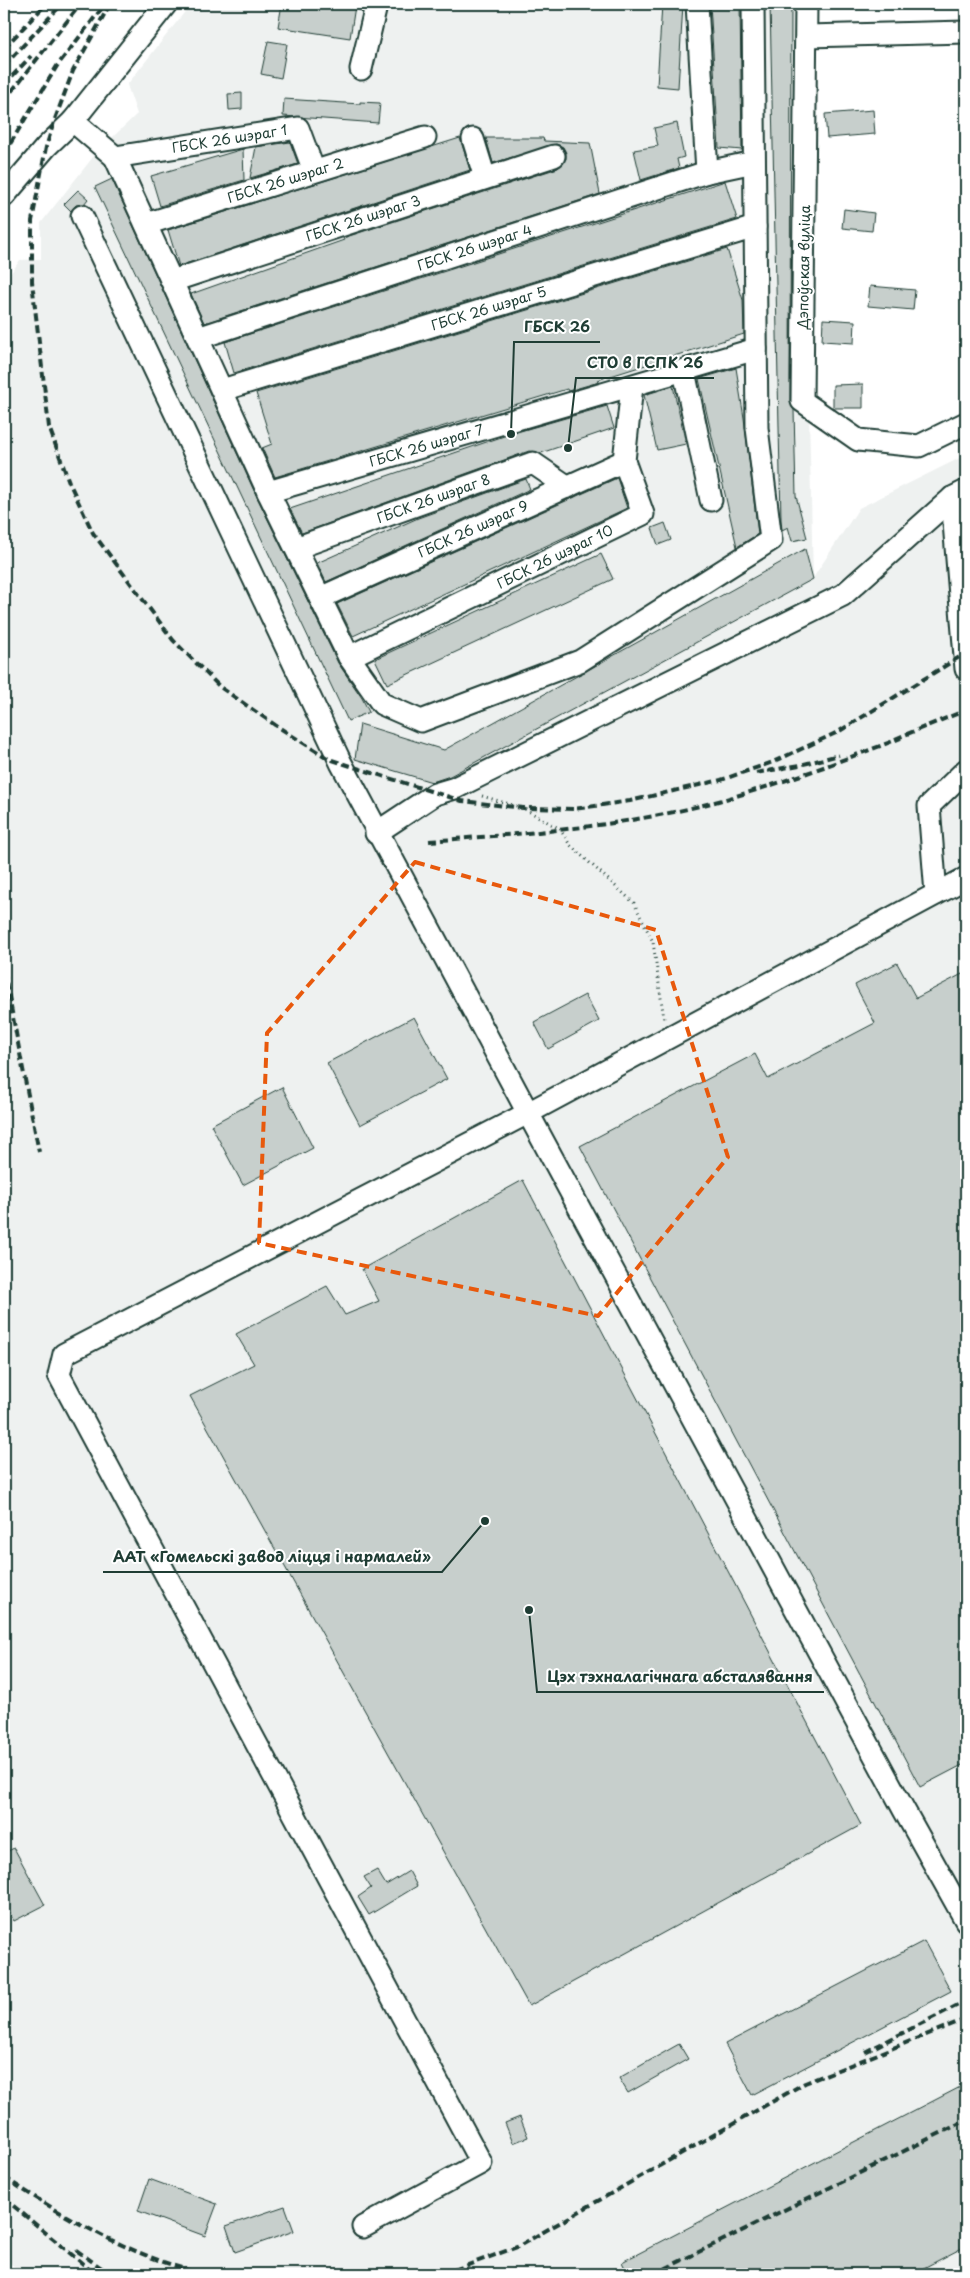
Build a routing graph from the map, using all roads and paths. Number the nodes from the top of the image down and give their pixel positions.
1 (166, 4) edge
2 (370, 4) edge
3 (697, 4) edge
4 (754, 4) edge
5 (806, 4) edge
6 (966, 32) edge
7 (807, 36) junction
8 (361, 69) dead end
9 (73, 121) junction
10 (424, 137) dead end
11 (472, 139) dead end
12 (554, 156) dead end
13 (115, 157) junction
14 (754, 162) junction
15 (314, 171) junction
16 (707, 172) junction
17 (485, 178) junction
18 (4, 196) edge
19 (82, 216) dead end
20 (146, 224) junction
21 (755, 227) junction
22 (172, 281) junction
23 (198, 338) junction
24 (756, 349) junction
25 (684, 371) junction
26 (632, 386) junction
27 (222, 390) junction
28 (966, 423) edge
29 (624, 461) junction
30 (568, 486) junction
31 (268, 492) junction
32 (959, 495) edge
33 (711, 500) dead end
34 (296, 548) junction
35 (320, 598) junction
36 (349, 657) junction
37 (966, 669) edge
38 (966, 770) edge
39 (455, 788) junction
40 (376, 833) junction
41 (966, 878) edge
42 (936, 894) junction
43 (666, 1039) junction
44 (528, 1114) junction
45 (966, 1920) edge
46 (364, 2227) dead end

1 - 9 street
2 - 8 street
3 - 16 street
4 - 14 street
5 - 7 street, Дэпоўская вуліца
6 - 7 street
7 - 28 street, Дэпоўская вуліца
9 - 13 street
9 - 18 street
10 - 15 street, ГБСК 26 шэраг 2
11 - 17 street
12 - 17 street, ГБСК 26 шэраг 3
13 - 15 street, ГБСК 26 шэраг 1
13 - 20 street
14 - 16 street, ГБСК 26 шэраг 4
14 - 21 street
15 - 20 street, ГБСК 26 шэраг 2
16 - 23 street, ГБСК 26 шэраг 4
17 - 22 street, ГБСК 26 шэраг 3
19 - 40 street
20 - 22 street
21 - 24 street
21 - 27 street, ГБСК 26 шэраг 5
22 - 23 street
23 - 27 street
24 - 25 street, ГБСК 26 шэраг 7
24 - 36 street
25 - 26 street, ГБСК 26 шэраг 7
25 - 33 street
26 - 29 street, ГБСК 26 шэраг 10
26 - 31 street, ГБСК 26 шэраг 7
27 - 31 street
29 - 30 street, ГБСК 26 шэраг 9
29 - 36 street, ГБСК 26 шэраг 10
30 - 34 street, ГБСК 26 шэраг 8
30 - 35 street, ГБСК 26 шэраг 9
31 - 34 street
32 - 37 street
32 - 39 street
34 - 35 street
35 - 36 street
38 - 42 street
39 - 40 street
39 - 43 path
40 - 44 street
41 - 42 street
42 - 43 street
43 - 44 street
44 - 45 street
44 - 46 street

